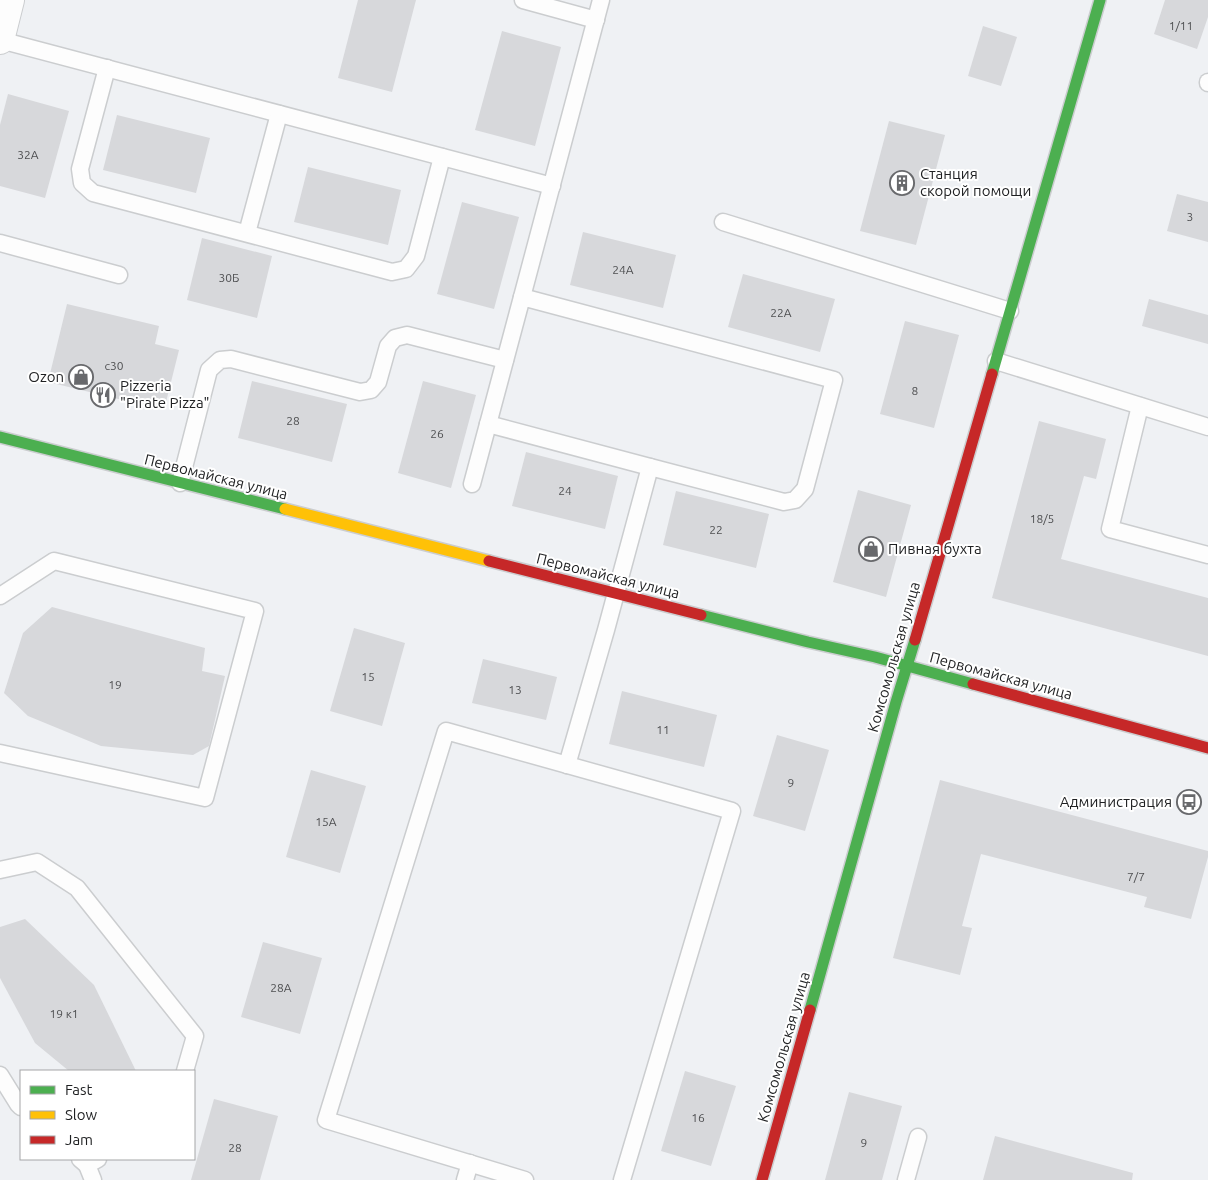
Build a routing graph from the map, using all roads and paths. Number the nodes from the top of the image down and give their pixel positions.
1 (10, 0) edge
2 (522, 0) edge
3 (601, 0) edge
4 (1100, 0) edge
5 (596, 20) junction
6 (0, 40) edge
7 (107, 68) junction
8 (279, 114) junction
9 (442, 157) junction
10 (552, 186) junction
11 (722, 222) dead end
12 (247, 233) junction
13 (0, 244) edge
14 (120, 275) dead end
15 (522, 297) junction
16 (1010, 311) junction
17 (505, 360) junction
18 (996, 361) junction
19 (1140, 406) junction
20 (488, 424) junction
21 (1208, 427) edge
22 (0, 437) edge
23 (650, 467) junction
24 (180, 483) junction
25 (472, 484) dead end
26 (1208, 555) edge
27 (616, 594) junction
28 (0, 596) edge
29 (907, 666) junction
30 (1208, 748) edge
31 (0, 753) edge
32 (567, 765) junction
33 (0, 870) edge
34 (185, 1070) edge
35 (0, 1076) edge
36 (20, 1106) edge
37 (918, 1137) dead end
38 (88, 1161) edge
39 (470, 1163) junction
40 (93, 1180) edge
41 (465, 1180) edge
42 (525, 1180) edge
43 (622, 1180) edge
44 (762, 1180) edge
45 (906, 1180) edge

1 - 6 street
2 - 5 lane
3 - 5 lane
4 - 16 street, Комсомольская улица
5 - 10 lane
6 - 7 lane
7 - 8 lane
7 - 12 lane
8 - 9 lane
8 - 12 lane
9 - 10 lane
9 - 12 lane
10 - 15 lane
11 - 16 lane
13 - 14 lane
15 - 17 lane
15 - 23 lane
16 - 18 street, Комсомольская улица
17 - 20 lane
17 - 24 lane
18 - 19 lane
18 - 29 street, Комсомольская улица
19 - 21 lane
19 - 26 lane
20 - 23 lane
20 - 25 lane
22 - 24 street, Первомайская улица
23 - 27 lane
24 - 27 street, Первомайская улица
27 - 29 street, Первомайская улица
27 - 32 lane
28 - 31 lane
29 - 30 street, Первомайская улица
29 - 44 street, Комсомольская улица
32 - 39 lane
32 - 43 lane
33 - 34 lane
35 - 36 lane
37 - 45 lane
38 - 40 lane
39 - 41 lane
39 - 42 lane

